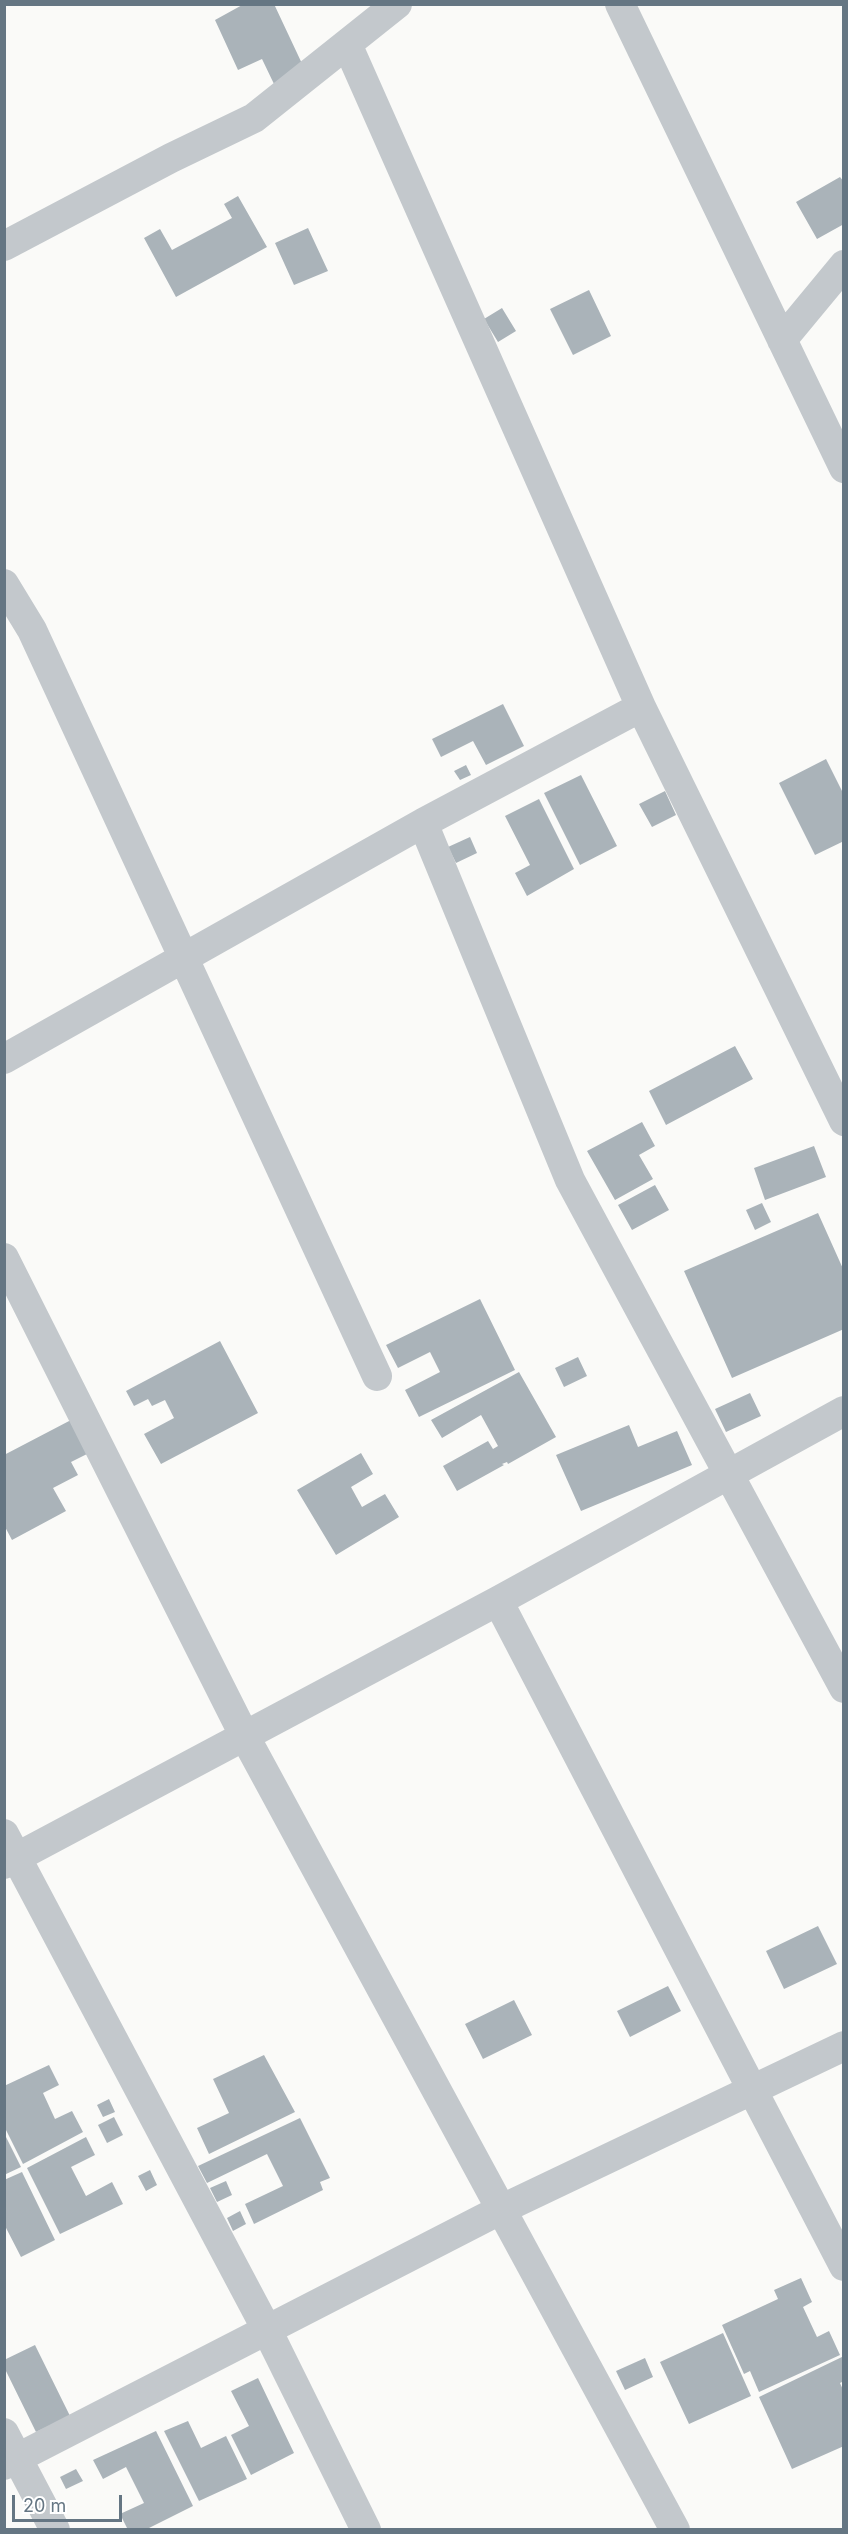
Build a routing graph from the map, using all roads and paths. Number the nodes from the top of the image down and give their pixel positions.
1 (397, 4) edge
2 (620, 4) edge
3 (347, 44) junction
4 (4, 246) edge
5 (843, 265) edge
6 (782, 340) junction
7 (843, 468) edge
8 (4, 584) edge
9 (641, 707) junction
10 (423, 823) junction
11 (183, 958) junction
12 (4, 1059) edge
13 (843, 1120) edge
14 (4, 1258) edge
15 (377, 1376) dead end
16 (843, 1411) edge
17 (728, 1475) junction
18 (498, 1601) junction
19 (843, 1688) edge
20 (244, 1735) junction
21 (9, 1852) edge
22 (843, 2046) edge
23 (752, 2091) junction
24 (502, 2209) junction
25 (843, 2266) edge
26 (266, 2328) junction
27 (9, 2452) edge
28 (55, 2529) edge
29 (366, 2529) edge
30 (675, 2529) edge

1 - 3 street
2 - 6 street
3 - 4 street
3 - 9 street
5 - 6 street
6 - 7 street
8 - 11 street
9 - 10 street
9 - 13 street
10 - 11 street
10 - 17 street
11 - 12 street
11 - 15 street
14 - 20 street
16 - 17 street
17 - 18 street
17 - 19 street
18 - 20 street
18 - 23 street
20 - 21 street
20 - 24 street
21 - 26 street
22 - 23 street
23 - 24 street
23 - 25 street
24 - 26 street
24 - 30 street
26 - 27 street
26 - 29 street
27 - 28 street

